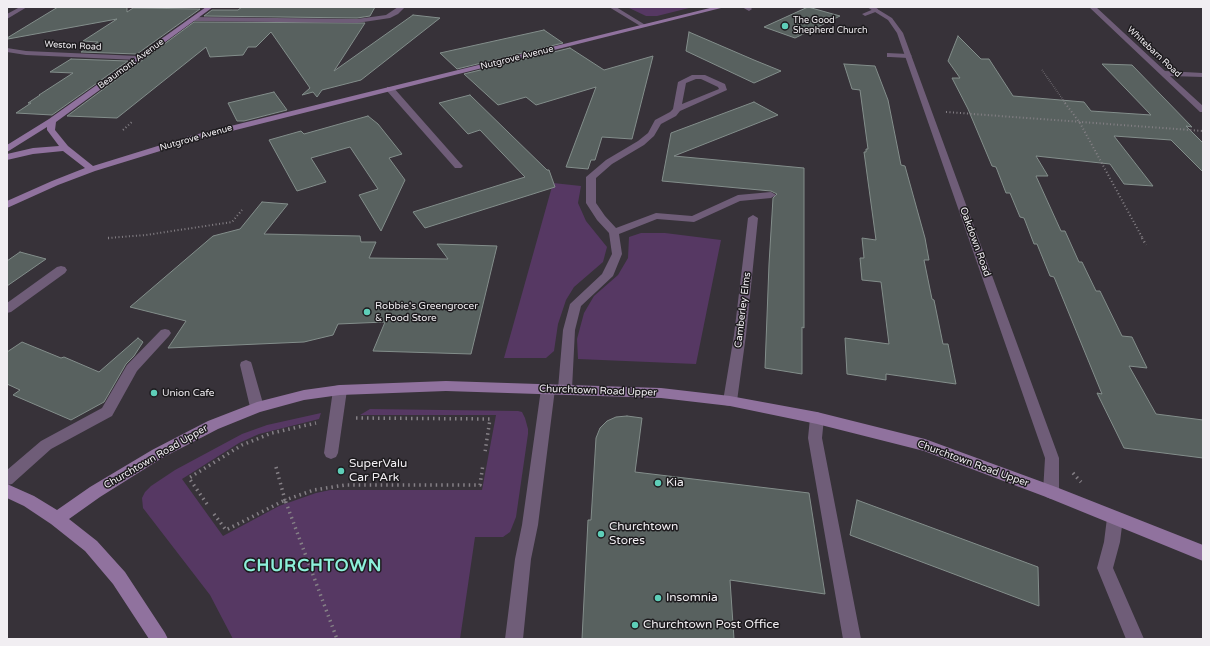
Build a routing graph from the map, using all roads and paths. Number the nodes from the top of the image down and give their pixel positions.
1 (24, 7) edge
2 (210, 7) edge
3 (402, 7) edge
4 (612, 7) edge
5 (722, 7) edge
6 (1092, 7) edge
7 (870, 10) edge
8 (7, 17) edge
9 (194, 19) junction
10 (644, 26) junction
11 (7, 50) edge
12 (890, 55) dead end
13 (908, 56) junction
14 (138, 58) junction
15 (1042, 70) dead end
16 (1164, 73) junction
17 (1203, 75) edge
18 (390, 89) junction
19 (677, 109) junction
20 (927, 110) junction
21 (1203, 110) edge
22 (52, 121) junction
23 (133, 121) dead end
24 (1080, 123) junction
25 (123, 130) dead end
26 (1203, 131) edge
27 (65, 148) junction
28 (7, 149) edge
29 (7, 157) edge
30 (458, 166) dead end
31 (92, 169) junction
32 (771, 195) dead end
33 (7, 205) edge
34 (242, 210) dead end
35 (753, 218) dead end
36 (614, 232) junction
37 (108, 238) dead end
38 (1146, 245) dead end
39 (61, 270) dead end
40 (7, 309) edge
41 (164, 333) dead end
42 (246, 365) dead end
43 (548, 389) junction
44 (564, 389) junction
45 (340, 390) junction
46 (730, 401) junction
47 (257, 407) junction
48 (816, 418) junction
49 (331, 453) dead end
50 (483, 464) dead end
51 (276, 467) dead end
52 (1071, 469) dead end
53 (7, 479) edge
54 (1084, 484) dead end
55 (7, 491) edge
56 (1051, 492) junction
57 (285, 500) junction
58 (214, 514) dead end
59 (1115, 518) junction
60 (57, 519) junction
61 (1203, 553) edge
62 (159, 639) edge
63 (336, 639) edge
64 (514, 639) edge
65 (852, 639) edge
66 (1135, 639) edge

1 - 8 street
2 - 9 street, Beaumont Avenue
3 - 9 street
4 - 10 street
5 - 10 street, Nutgrove Avenue
6 - 16 street, Whitebarn Road
7 - 13 street, Oakdown Road
9 - 14 street, Beaumont Avenue
10 - 18 street, Nutgrove Avenue
11 - 14 street, Weston Road
12 - 13 street
13 - 20 street, Oakdown Road
14 - 22 street, Beaumont Avenue
15 - 24 path
16 - 17 street
16 - 21 street, Whitebarn Road
18 - 30 street
18 - 31 street, Nutgrove Avenue
19 - 19 street
19 - 36 street
20 - 24 path
20 - 56 street, Oakdown Road
22 - 27 street
22 - 28 street, Beaumont Avenue
23 - 25 path
24 - 26 path
24 - 38 path
27 - 29 street
27 - 31 street
31 - 33 street, Nutgrove Avenue
32 - 36 street
34 - 37 path
35 - 46 street, Camberley Elms
36 - 44 street
39 - 40 street
41 - 53 street
42 - 47 street
43 - 44 street, Churchtown Road Upper
43 - 45 street, Churchtown Road Upper
43 - 64 street
44 - 46 street, Churchtown Road Upper
45 - 47 street, Churchtown Road Upper
45 - 49 street
46 - 48 street, Churchtown Road Upper
47 - 60 street, Churchtown Road Upper
48 - 56 street, Churchtown Road Upper
48 - 65 street
50 - 57 path
51 - 57 path
52 - 54 path
55 - 60 street
56 - 59 street, Churchtown Road Upper
57 - 58 path
57 - 63 path
59 - 61 street, Churchtown Road Upper
59 - 66 street
60 - 62 street

